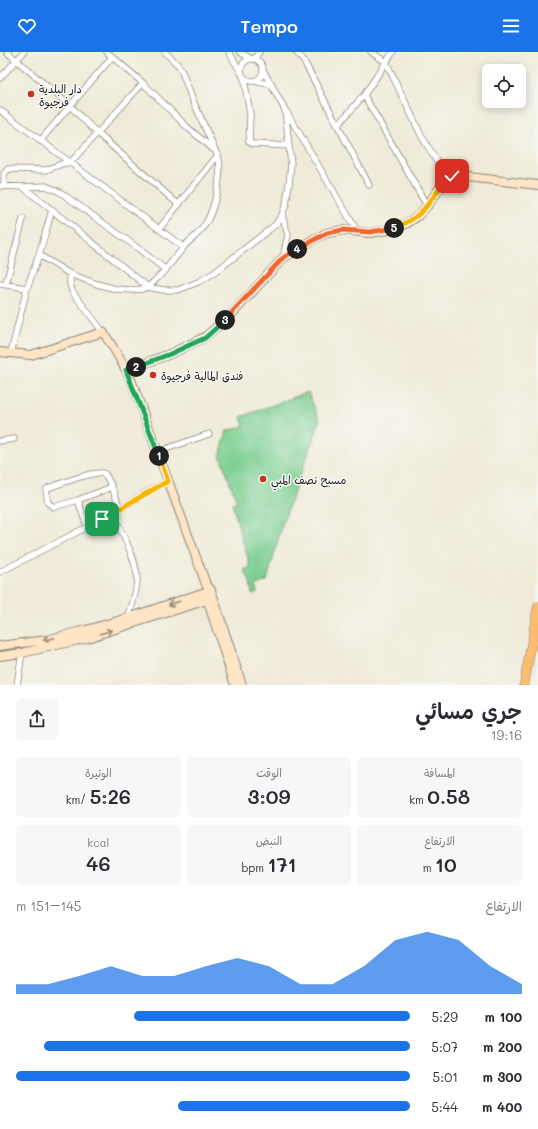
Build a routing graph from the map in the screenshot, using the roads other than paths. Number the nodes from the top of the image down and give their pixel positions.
1 (7, 52) edge
2 (24, 52) edge
3 (107, 52) edge
4 (165, 52) edge
5 (230, 52) edge
6 (240, 52) edge
7 (259, 52) edge
8 (296, 52) edge
9 (371, 52) edge
10 (393, 52) edge
11 (112, 57) junction
12 (253, 59) junction
13 (16, 61) junction
14 (386, 62) junction
15 (263, 70) junction
16 (240, 71) junction
17 (0, 78) edge
18 (244, 79) junction
19 (254, 81) junction
20 (143, 83) junction
21 (272, 85) junction
22 (364, 95) junction
23 (70, 106) junction
24 (0, 110) edge
25 (285, 110) junction
26 (338, 125) junction
27 (96, 132) junction
28 (40, 141) junction
29 (289, 146) junction
30 (216, 153) junction
31 (70, 162) junction
32 (447, 178) junction
33 (369, 185) dead end
34 (538, 185) edge
35 (2, 186) edge
36 (23, 187) junction
37 (179, 205) junction
38 (427, 206) junction
39 (52, 210) junction
40 (282, 215) junction
41 (23, 219) dead end
42 (159, 229) junction
43 (357, 231) junction
44 (183, 247) junction
45 (39, 255) junction
46 (283, 258) junction
47 (166, 270) junction
48 (70, 274) junction
49 (3, 284) edge
50 (148, 287) junction
51 (27, 288) junction
52 (103, 332) junction
53 (0, 352) edge
54 (11, 353) junction
55 (126, 370) junction
56 (209, 434) dead end
57 (14, 439) dead end
58 (0, 441) edge
59 (157, 452) junction
60 (168, 481) junction
61 (112, 487) junction
62 (78, 500) junction
63 (120, 508) junction
64 (112, 514) junction
65 (87, 527) junction
66 (0, 572) edge
67 (208, 593) junction
68 (538, 607) edge
69 (128, 618) junction
70 (0, 646) edge
71 (22, 653) junction
72 (0, 656) edge
73 (231, 661) junction
74 (16, 685) edge
75 (235, 685) edge
76 (242, 685) edge
77 (524, 685) edge

1 - 13 street
2 - 13 street
3 - 11 street
4 - 30 street
5 - 16 street
6 - 12 street
7 - 12 street
8 - 26 street
9 - 14 street
10 - 14 street
11 - 20 street
11 - 23 street
12 - 15 street
12 - 16 street
13 - 17 street
13 - 23 street
14 - 22 street
14 - 32 street
15 - 19 street
15 - 21 street
16 - 18 street
18 - 19 street
18 - 29 street
19 - 21 street
20 - 27 street
20 - 30 street
21 - 25 street
22 - 26 street
22 - 38 street
23 - 27 street
23 - 28 street
24 - 28 street
25 - 29 street
25 - 43 street
26 - 33 street
27 - 31 street
27 - 37 street
28 - 31 street
29 - 40 street
30 - 37 street
30 - 44 street
31 - 35 street
31 - 42 street
32 - 34 main road
32 - 38 main road
35 - 36 street
36 - 39 street
36 - 47 street
37 - 42 street
38 - 43 main road
39 - 45 street
39 - 50 street
40 - 46 street
40 - 50 street
41 - 49 street
42 - 44 street
43 - 46 main road
44 - 47 street
45 - 48 street
45 - 51 street
46 - 55 main road
47 - 50 street
48 - 50 street
48 - 52 street
49 - 51 street
51 - 54 street
52 - 54 main road
52 - 55 main road
53 - 54 main road
55 - 59 main road
56 - 59 street
57 - 58 street
59 - 60 main road
60 - 63 street
60 - 67 main road
61 - 62 street
61 - 62 street
61 - 63 street
62 - 65 street
63 - 64 street
64 - 65 street
64 - 69 street
65 - 66 street
67 -> 69 main road
71 -> 67 main road
67 - 73 main road
68 - 77 main road
69 -> 70 main road
71 - 72 main road
71 - 74 street
73 - 75 main road
73 - 76 main road

